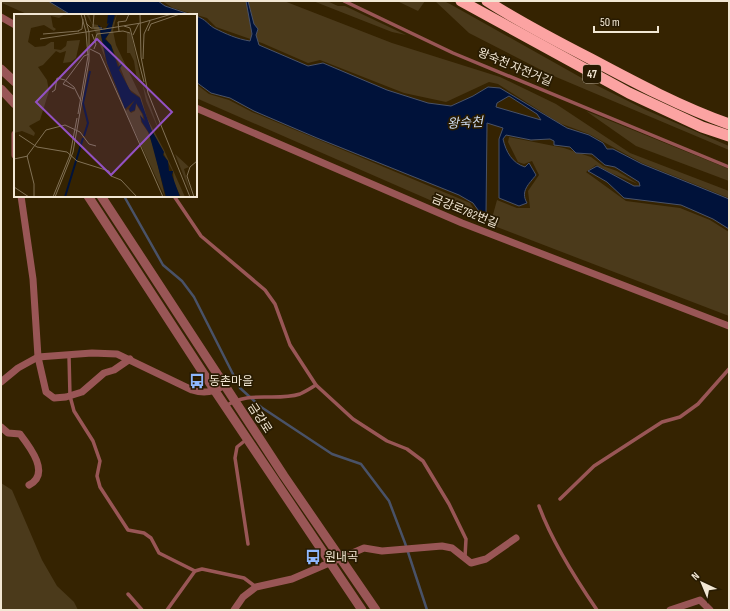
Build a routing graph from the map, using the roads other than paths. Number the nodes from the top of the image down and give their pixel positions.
1 (344, 1) edge
2 (461, 1) edge
3 (487, 1) edge
4 (1, 17) edge
5 (14, 24) edge
6 (1, 69) edge
7 (14, 80) edge
8 (1, 89) edge
9 (14, 103) edge
10 (197, 108) edge
11 (729, 124) edge
12 (729, 136) edge
13 (729, 167) edge
14 (21, 197) edge
15 (89, 197) edge
16 (102, 197) edge
17 (175, 197) edge
18 (729, 326) edge
19 (69, 356) junction
20 (38, 357) junction
21 (130, 359) junction
22 (729, 369) edge
23 (1, 382) edge
24 (225, 385) junction
25 (316, 385) junction
26 (215, 390) junction
27 (70, 396) junction
28 (239, 399) junction
29 (226, 406) junction
30 (1, 427) edge
31 (247, 438) junction
32 (29, 485) dead end
33 (560, 499) dead end
34 (539, 506) dead end
35 (516, 538) dead end
36 (248, 544) dead end
37 (464, 557) junction
38 (340, 560) junction
39 (330, 563) junction
40 (195, 571) junction
41 (256, 587) junction
42 (128, 594) dead end
43 (142, 610) edge
44 (167, 610) edge
45 (234, 610) edge
46 (362, 610) edge
47 (376, 610) edge
48 (598, 610) edge
49 (670, 610) edge
50 (710, 610) edge

1 - 13 lane, 왕숙천 자전거길
2 - 12 highway, 47
3 - 11 highway, 47
4 - 5 street
6 - 7 street
8 - 9 street
10 - 18 street, 금강로782번길
14 - 20 street
15 - 26 street, 금강로
16 - 24 street, 금강로
17 - 25 lane
19 - 20 street
19 - 21 street
19 - 27 lane
20 - 23 street
20 - 27 street
21 - 26 street
21 - 27 street
22 - 33 lane
24 - 26 street
24 - 28 street, 금강로
25 - 28 lane
25 - 37 lane
26 - 29 street, 금강로
27 - 40 lane
28 - 29 lane
28 - 38 street, 금강로
29 - 31 street, 금강로
30 - 32 street
31 - 36 lane
31 - 39 street, 금강로
34 - 48 lane
35 - 37 street
37 - 38 street
38 - 39 street
38 - 47 street, 금강로
39 - 41 street
39 - 46 street, 금강로
40 - 41 lane
40 - 44 lane
41 - 45 street
42 - 43 lane
49 - 50 street

